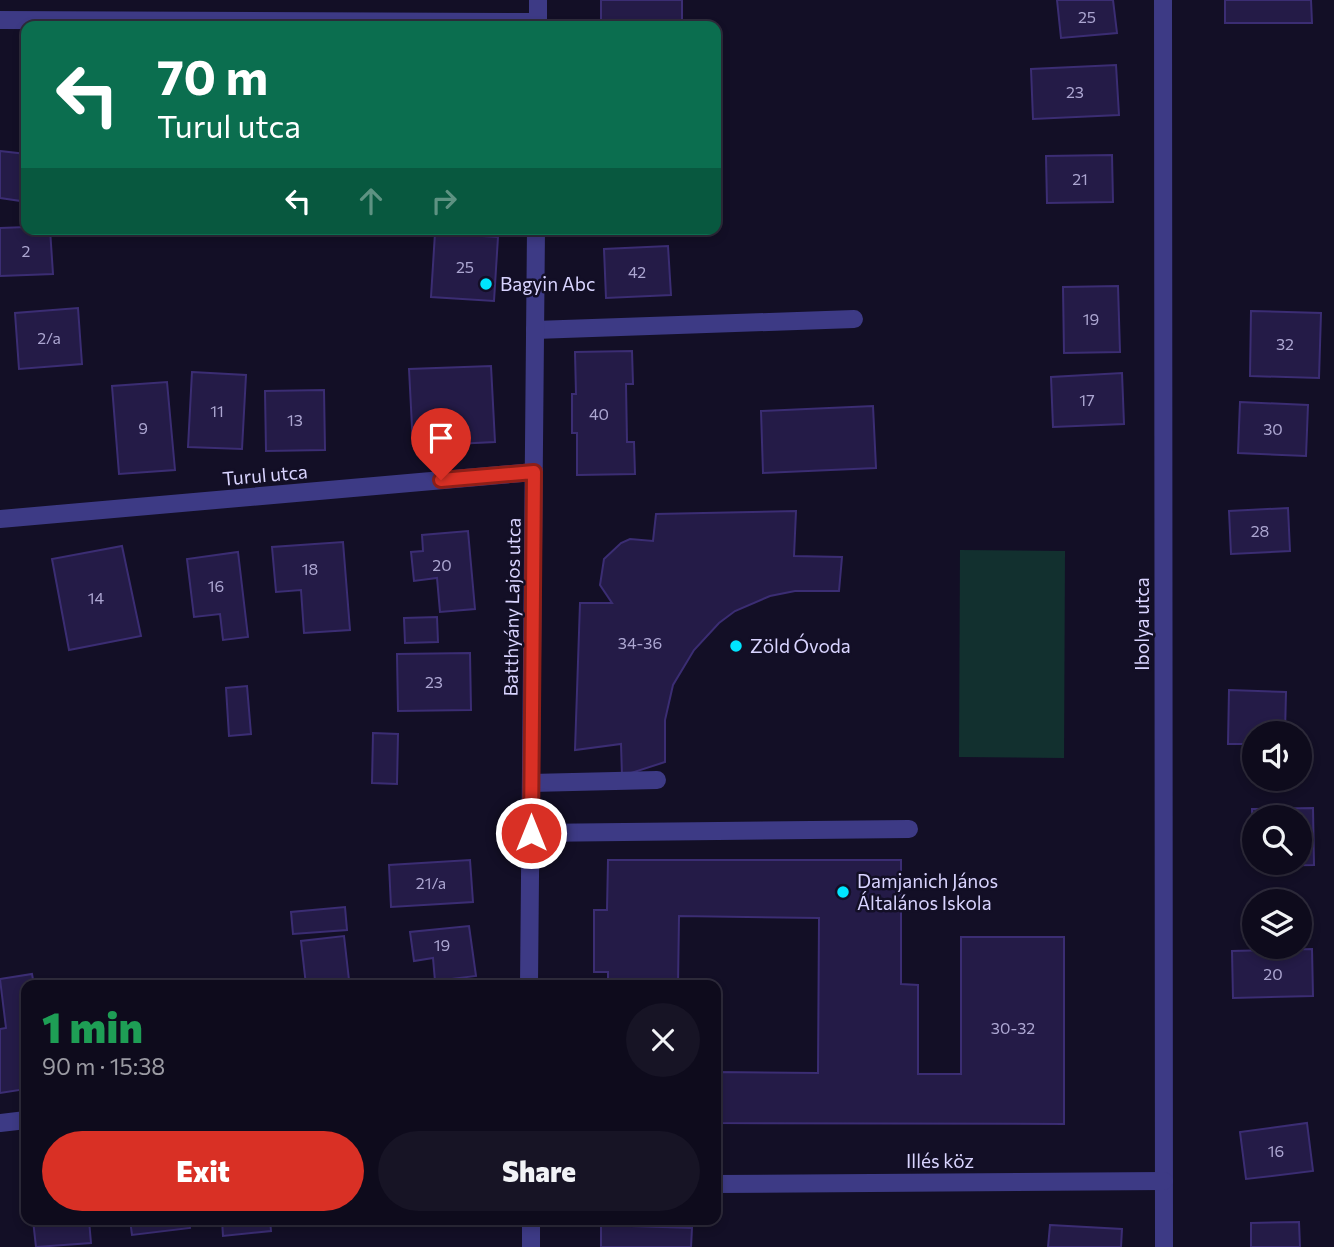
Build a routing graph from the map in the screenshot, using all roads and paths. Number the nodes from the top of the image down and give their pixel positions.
1 (538, 0) edge
2 (1163, 0) edge
3 (0, 20) edge
4 (134, 21) edge
5 (538, 21) edge
6 (536, 235) edge
7 (854, 319) dead end
8 (535, 330) junction
9 (534, 472) junction
10 (0, 519) edge
11 (657, 780) dead end
12 (531, 783) junction
13 (909, 829) dead end
14 (531, 833) junction
15 (530, 980) edge
16 (21, 1121) edge
17 (0, 1123) edge
18 (1164, 1181) junction
19 (721, 1184) edge
20 (531, 1225) edge
21 (531, 1247) edge
22 (1164, 1247) edge

1 - 5 street
2 - 18 street, Ibolya utca
3 - 4 street
6 - 8 street, Batthyány Lajos utca
7 - 8 street
8 - 9 street, Batthyány Lajos utca
9 - 10 street, Turul utca
9 - 12 street, Batthyány Lajos utca
11 - 12 street
12 - 14 street, Batthyány Lajos utca
13 - 14 street
14 - 15 street, Batthyány Lajos utca
16 - 17 street
18 - 19 street, Illés köz
18 - 22 street, Ibolya utca
20 - 21 street

